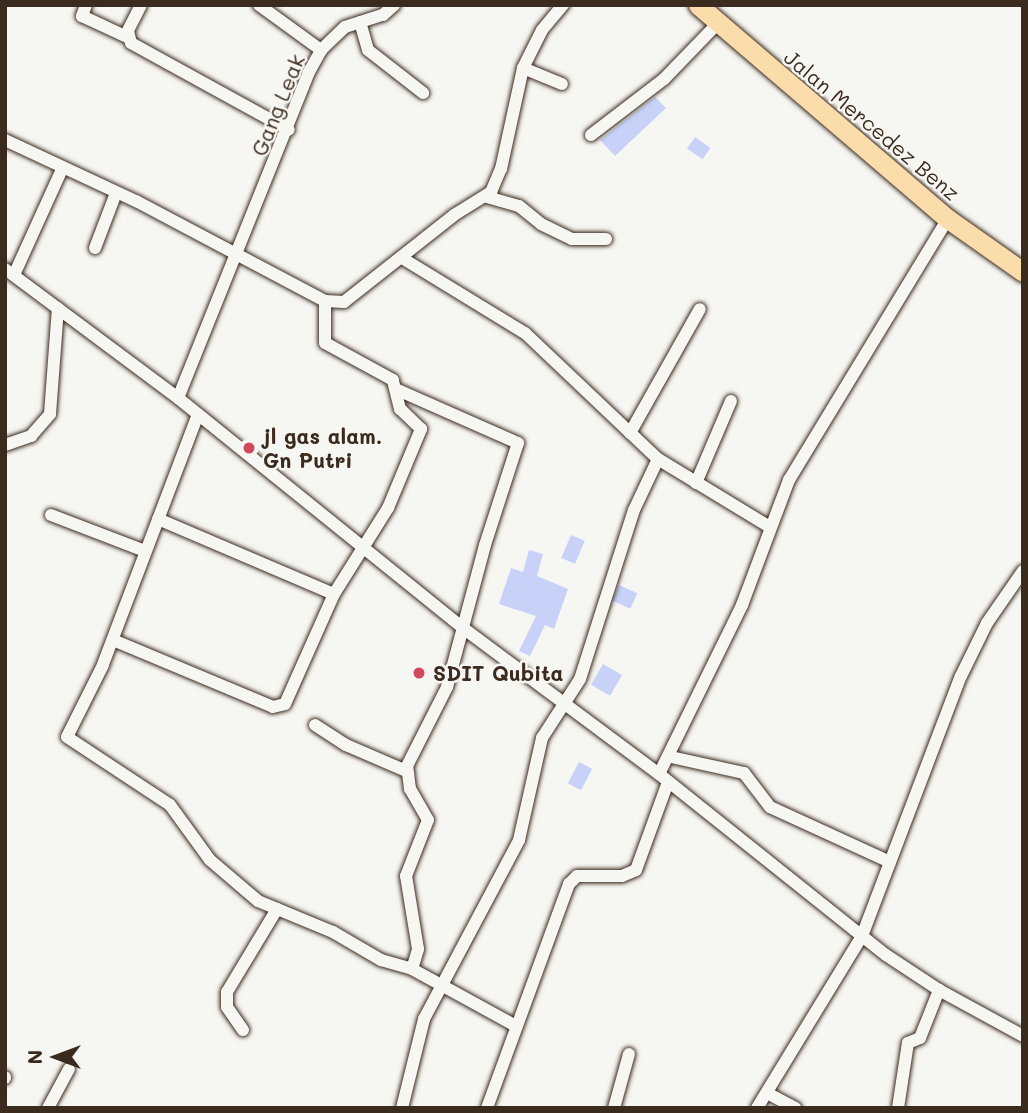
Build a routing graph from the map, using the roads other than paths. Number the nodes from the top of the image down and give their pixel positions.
1 (86, 5) edge
2 (141, 5) edge
3 (259, 5) edge
4 (394, 5) edge
5 (563, 5) edge
6 (698, 5) edge
7 (360, 22) junction
8 (718, 23) junction
9 (127, 37) junction
10 (321, 50) junction
11 (523, 68) junction
12 (562, 84) dead end
13 (423, 93) dead end
14 (289, 130) junction
15 (591, 135) dead end
16 (5, 141) edge
17 (62, 169) junction
18 (116, 193) junction
19 (487, 197) junction
20 (948, 219) junction
21 (606, 239) dead end
22 (95, 248) dead end
23 (234, 255) junction
24 (402, 258) junction
25 (10, 272) edge
26 (1023, 272) edge
27 (326, 301) junction
28 (58, 308) junction
29 (700, 309) dead end
30 (398, 390) junction
31 (178, 398) junction
32 (731, 401) dead end
33 (197, 417) junction
34 (630, 433) junction
35 (5, 445) edge
36 (658, 459) junction
37 (696, 483) junction
38 (51, 515) dead end
39 (158, 519) junction
40 (770, 527) junction
41 (364, 547) junction
42 (145, 551) junction
43 (1023, 571) edge
44 (334, 594) junction
45 (463, 628) junction
46 (113, 640) junction
47 (565, 702) junction
48 (315, 725) dead end
49 (671, 757) junction
50 (406, 771) junction
51 (664, 778) junction
52 (890, 862) junction
53 (277, 909) junction
54 (862, 936) junction
55 (412, 969) junction
56 (438, 986) junction
57 (939, 990) junction
58 (516, 1026) junction
59 (243, 1030) dead end
60 (1023, 1036) edge
61 (629, 1054) dead end
62 (69, 1069) dead end
63 (769, 1094) junction
64 (48, 1108) edge
65 (402, 1108) edge
66 (487, 1108) edge
67 (614, 1108) edge
68 (757, 1108) edge
69 (795, 1108) edge
70 (898, 1108) edge

1 - 9 street
2 - 9 street
3 - 10 street
4 - 7 street, Gang Leak
5 - 11 street
6 - 8 main road, Jalan Mercedez Benz
7 - 10 street, Gang Leak
7 - 13 street
8 - 15 street
8 - 20 main road, Jalan Mercedez Benz
9 - 14 street
10 - 14 street, Gang Leak
11 - 12 street
11 - 19 street
14 - 23 street, Gang Leak
16 - 17 street
17 - 18 street
17 - 25 street
18 - 22 street
18 - 23 street
19 - 21 street
19 - 24 street
20 - 26 main road, Jalan Mercedez Benz
20 - 40 street
23 - 27 street
23 - 31 street, Gang Leak
24 - 27 street
24 - 34 street
25 - 28 street
27 - 30 street
28 - 31 street
28 - 35 street
29 - 34 street
30 - 41 street
30 - 45 street
31 - 33 street
32 - 37 street
33 - 39 street
33 - 41 street
34 - 36 street
36 - 37 street
36 - 47 street
37 - 40 street
38 - 42 street
39 - 42 street
39 - 44 street
40 - 49 street
41 - 44 street
41 - 45 street
42 - 46 street
43 - 52 street
44 - 46 street
45 - 47 street
45 - 50 street
46 - 53 street
47 - 51 street
47 - 56 street
48 - 50 street
49 - 51 street
49 - 52 street
50 - 55 street
51 - 54 street
51 - 58 street
52 - 54 street
53 - 55 street
53 - 59 street
54 - 57 street
54 - 63 street
55 - 56 street
56 - 58 street
56 - 65 street
57 - 60 street
57 - 70 street
58 - 66 street
61 - 67 street
62 - 64 street
63 - 68 street
63 - 69 street

